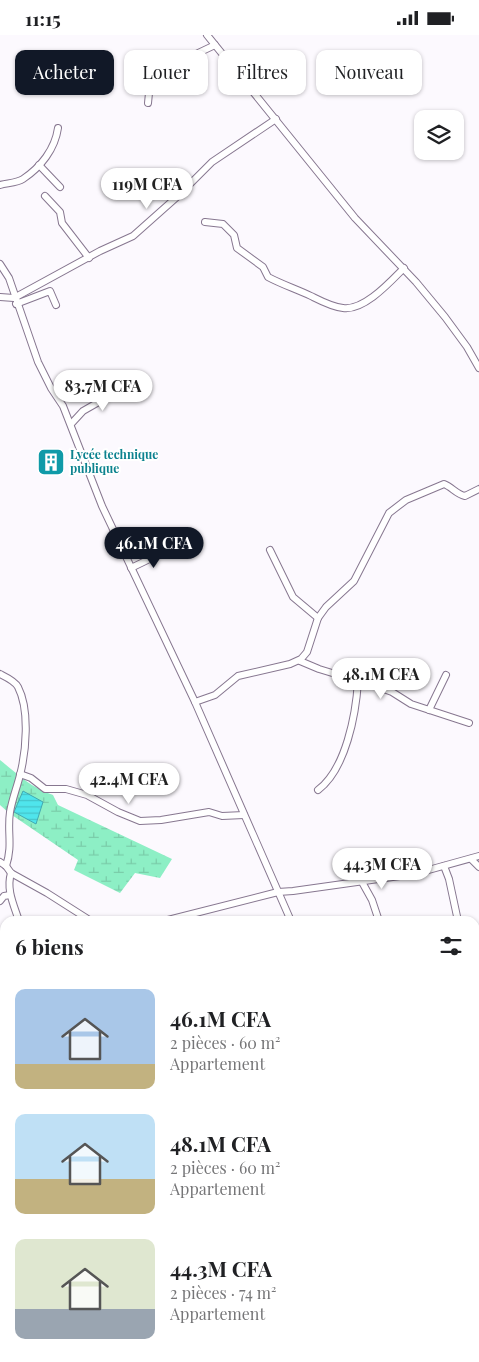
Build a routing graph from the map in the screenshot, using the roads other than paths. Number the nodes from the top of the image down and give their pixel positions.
1 (207, 35) edge
2 (215, 45) junction
3 (148, 103) dead end
4 (276, 119) junction
5 (58, 128) dead end
6 (39, 165) junction
7 (0, 185) edge
8 (60, 187) dead end
9 (45, 196) dead end
10 (205, 222) dead end
11 (88, 258) junction
12 (0, 264) edge
13 (404, 269) junction
14 (0, 297) edge
15 (15, 301) junction
16 (56, 305) dead end
17 (479, 368) edge
18 (125, 387) dead end
19 (71, 424) junction
20 (479, 489) edge
21 (168, 550) dead end
22 (270, 550) dead end
23 (132, 568) junction
24 (318, 618) junction
25 (300, 661) junction
26 (0, 674) edge
27 (446, 675) dead end
28 (358, 681) junction
29 (195, 701) junction
30 (429, 710) junction
31 (469, 723) dead end
32 (20, 774) junction
33 (318, 790) dead end
34 (244, 815) junction
35 (479, 856) edge
36 (471, 859) junction
37 (3, 864) edge
38 (444, 866) junction
39 (479, 867) edge
40 (11, 873) junction
41 (362, 882) junction
42 (278, 892) junction
43 (10, 895) junction
44 (0, 901) edge
45 (17, 916) edge
46 (84, 916) edge
47 (184, 916) edge
48 (289, 916) edge
49 (377, 916) edge
50 (457, 916) edge

1 - 2 street
2 - 3 street
2 - 4 street
4 - 11 street
4 - 13 street
5 - 6 street
6 - 7 street
6 - 8 street
9 - 11 street
10 - 13 street
11 - 15 street
12 - 15 street
13 - 17 street
14 - 15 street
15 - 16 street
15 - 19 street
18 - 19 street
19 - 23 street
20 - 24 street
21 - 23 street
22 - 24 street
23 - 29 street
24 - 25 street
25 - 28 street
25 - 29 street
26 - 32 street
27 - 30 street
28 - 30 street
28 - 33 street
29 - 34 street
30 - 31 street
32 - 34 street
32 - 37 street
34 - 42 street
35 - 36 street
36 - 38 street
36 - 39 street
37 - 40 street
38 - 41 street
38 - 50 street
40 - 43 street
40 - 46 street
41 - 42 street
41 - 49 street
42 - 47 street
42 - 48 street
43 - 44 street
43 - 45 street

